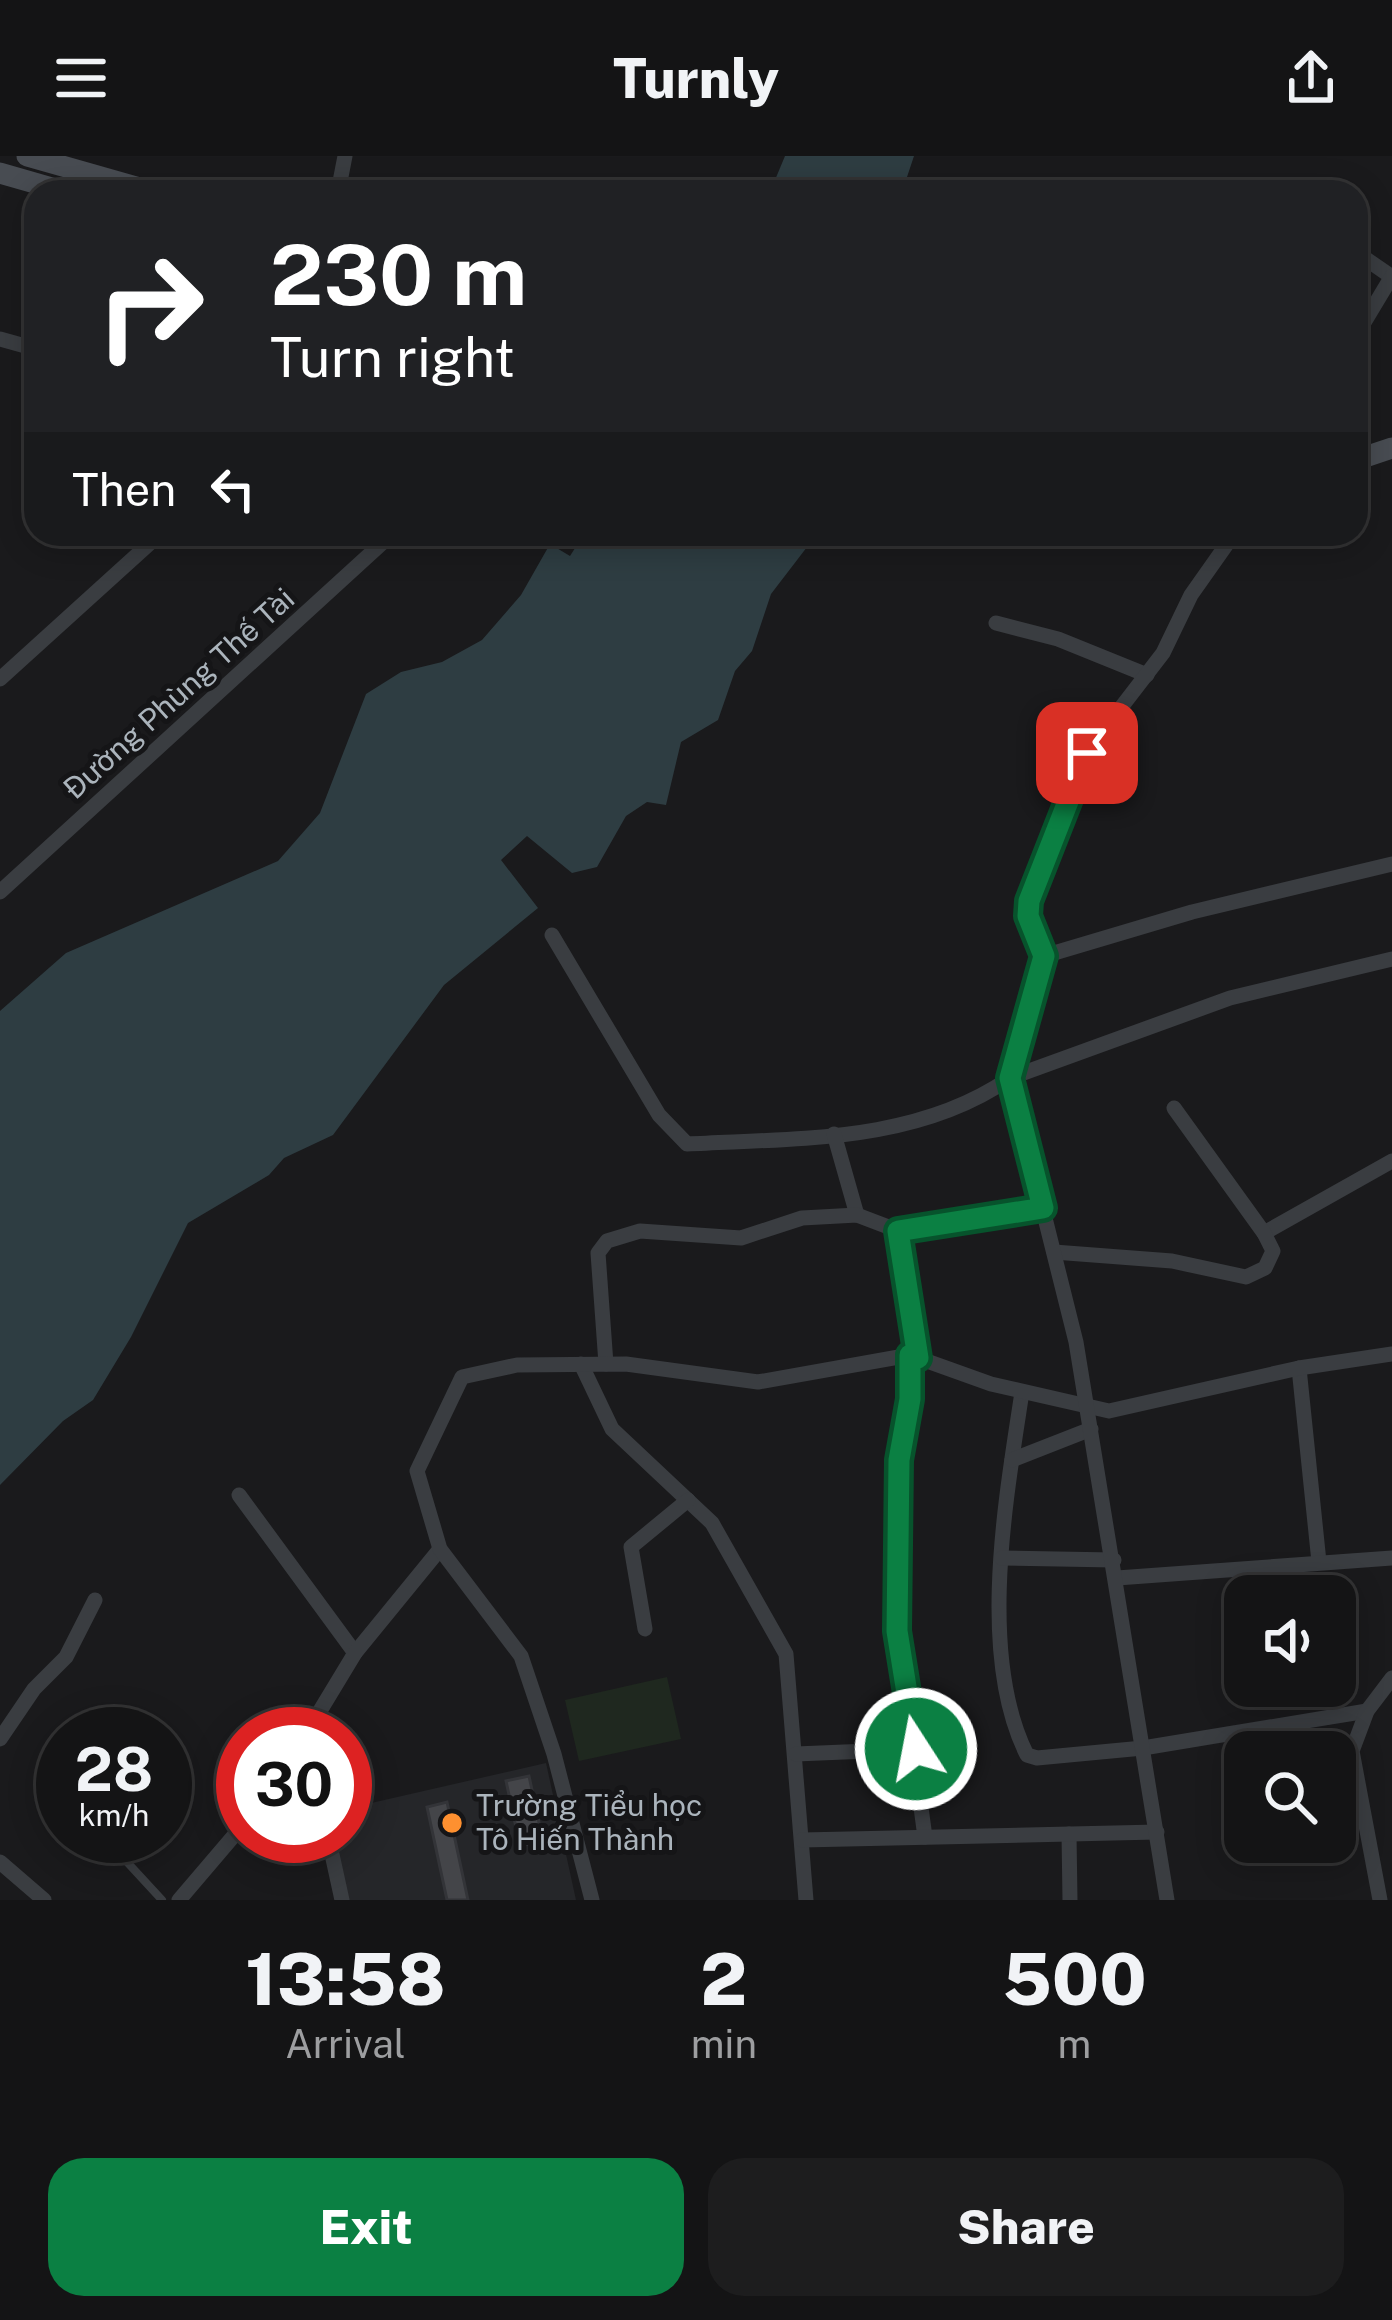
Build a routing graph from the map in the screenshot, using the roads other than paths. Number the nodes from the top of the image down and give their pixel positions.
1 (27, 156) edge
2 (112, 180) edge
3 (1392, 277) edge
4 (1368, 316) edge
5 (147, 546) edge
6 (379, 546) edge
7 (1226, 546) edge
8 (996, 623) dead end
9 (1147, 675) junction
10 (0, 680) edge
11 (1392, 864) edge
12 (0, 892) edge
13 (552, 935) dead end
14 (1044, 956) junction
15 (1392, 959) edge
16 (1010, 1078) junction
17 (1174, 1108) dead end
18 (834, 1134) junction
19 (1392, 1161) edge
20 (1043, 1208) junction
21 (857, 1215) junction
22 (898, 1231) junction
23 (1264, 1233) junction
24 (1054, 1252) junction
25 (1392, 1354) edge
26 (914, 1357) junction
27 (581, 1364) junction
28 (606, 1364) junction
29 (1300, 1368) junction
30 (1022, 1392) junction
31 (1087, 1406) junction
32 (1091, 1429) junction
33 (1012, 1460) junction
34 (239, 1496) dead end
35 (688, 1500) junction
36 (440, 1549) junction
37 (1002, 1558) junction
38 (1392, 1558) edge
39 (1319, 1562) junction
40 (1116, 1569) junction
41 (95, 1600) dead end
42 (645, 1629) dead end
43 (355, 1653) junction
44 (1392, 1678) edge
45 (322, 1707) edge
46 (1367, 1711) junction
47 (0, 1739) edge
48 (1143, 1748) junction
49 (916, 1749) junction
50 (796, 1754) junction
51 (1157, 1832) junction
52 (1069, 1834) junction
53 (925, 1838) junction
54 (802, 1840) junction
55 (216, 1859) edge
56 (0, 1862) edge
57 (128, 1863) edge
58 (334, 1863) edge
59 (44, 1900) edge
60 (162, 1900) edge
61 (179, 1900) edge
62 (342, 1900) edge
63 (592, 1900) edge
64 (806, 1900) edge
65 (1070, 1900) edge
66 (1167, 1900) edge
67 (1380, 1900) edge

1 - 2 main road
3 - 4 street
5 - 10 street
6 - 12 street, Đường Phùng Thế Tài
7 - 9 street
8 - 9 street
9 - 14 street
11 - 14 street
13 - 18 street
14 - 16 street
15 - 16 street
16 - 18 street
16 - 20 street
17 - 23 street
18 - 21 street
19 - 23 street
20 - 22 street
20 - 24 street
21 - 22 street
21 - 28 street
22 - 26 street
23 - 24 street
24 - 31 street
25 - 29 street
26 - 28 street
26 - 30 street
26 - 49 street
27 - 28 street
27 - 35 street
27 - 36 street
29 - 31 street
29 - 39 street
30 - 31 street
30 - 33 street
31 - 32 street
32 - 33 street
32 - 40 street
33 - 37 street
34 - 43 street
35 - 42 street
35 - 50 street
36 - 43 street
36 - 63 street
37 - 40 street
37 - 48 street
38 - 39 street
39 - 40 street
40 - 48 street
41 - 47 street
43 - 45 street
44 - 46 street
46 - 48 street
46 - 67 street
48 - 51 street
49 - 50 street
49 - 53 street
50 - 54 street
51 - 52 street
51 - 66 street
52 - 53 street
52 - 65 street
53 - 54 street
54 - 64 street
55 - 61 street
56 - 59 street
57 - 60 lane
58 - 62 street

